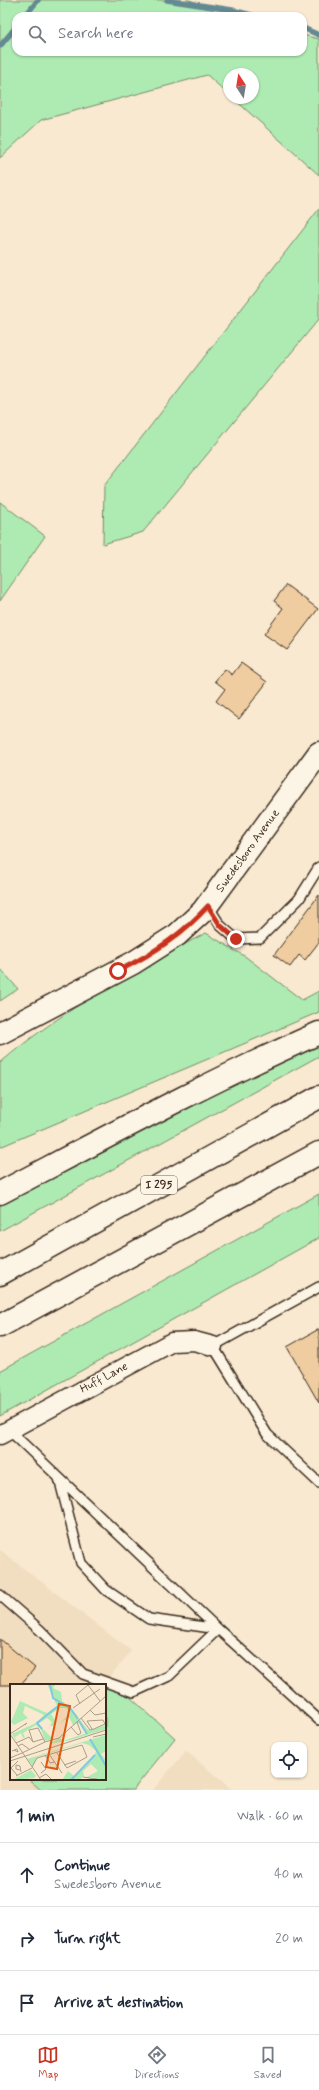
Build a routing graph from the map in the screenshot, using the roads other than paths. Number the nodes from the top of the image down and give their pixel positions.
1 (319, 753) edge
2 (319, 867) edge
3 (208, 906) junction
4 (0, 1032) edge
5 (319, 1033) edge
6 (319, 1097) edge
7 (319, 1153) edge
8 (0, 1193) edge
9 (0, 1274) edge
10 (319, 1287) edge
11 (0, 1326) edge
12 (213, 1346) junction
13 (4, 1433) edge
14 (59, 1478) junction
15 (319, 1483) edge
16 (0, 1595) edge
17 (218, 1629) junction
18 (319, 1720) edge

1 - 3 main road, Swedesboro Avenue
2 - 3 lane
3 - 4 main road, Swedesboro Avenue
5 - 8 main road
6 - 9 main road, I 295
7 - 11 main road
10 - 12 lane
12 - 13 street, Huff Lane
12 - 15 lane
13 - 14 lane
14 - 17 lane
14 - 17 lane
16 - 17 lane
17 - 18 lane

